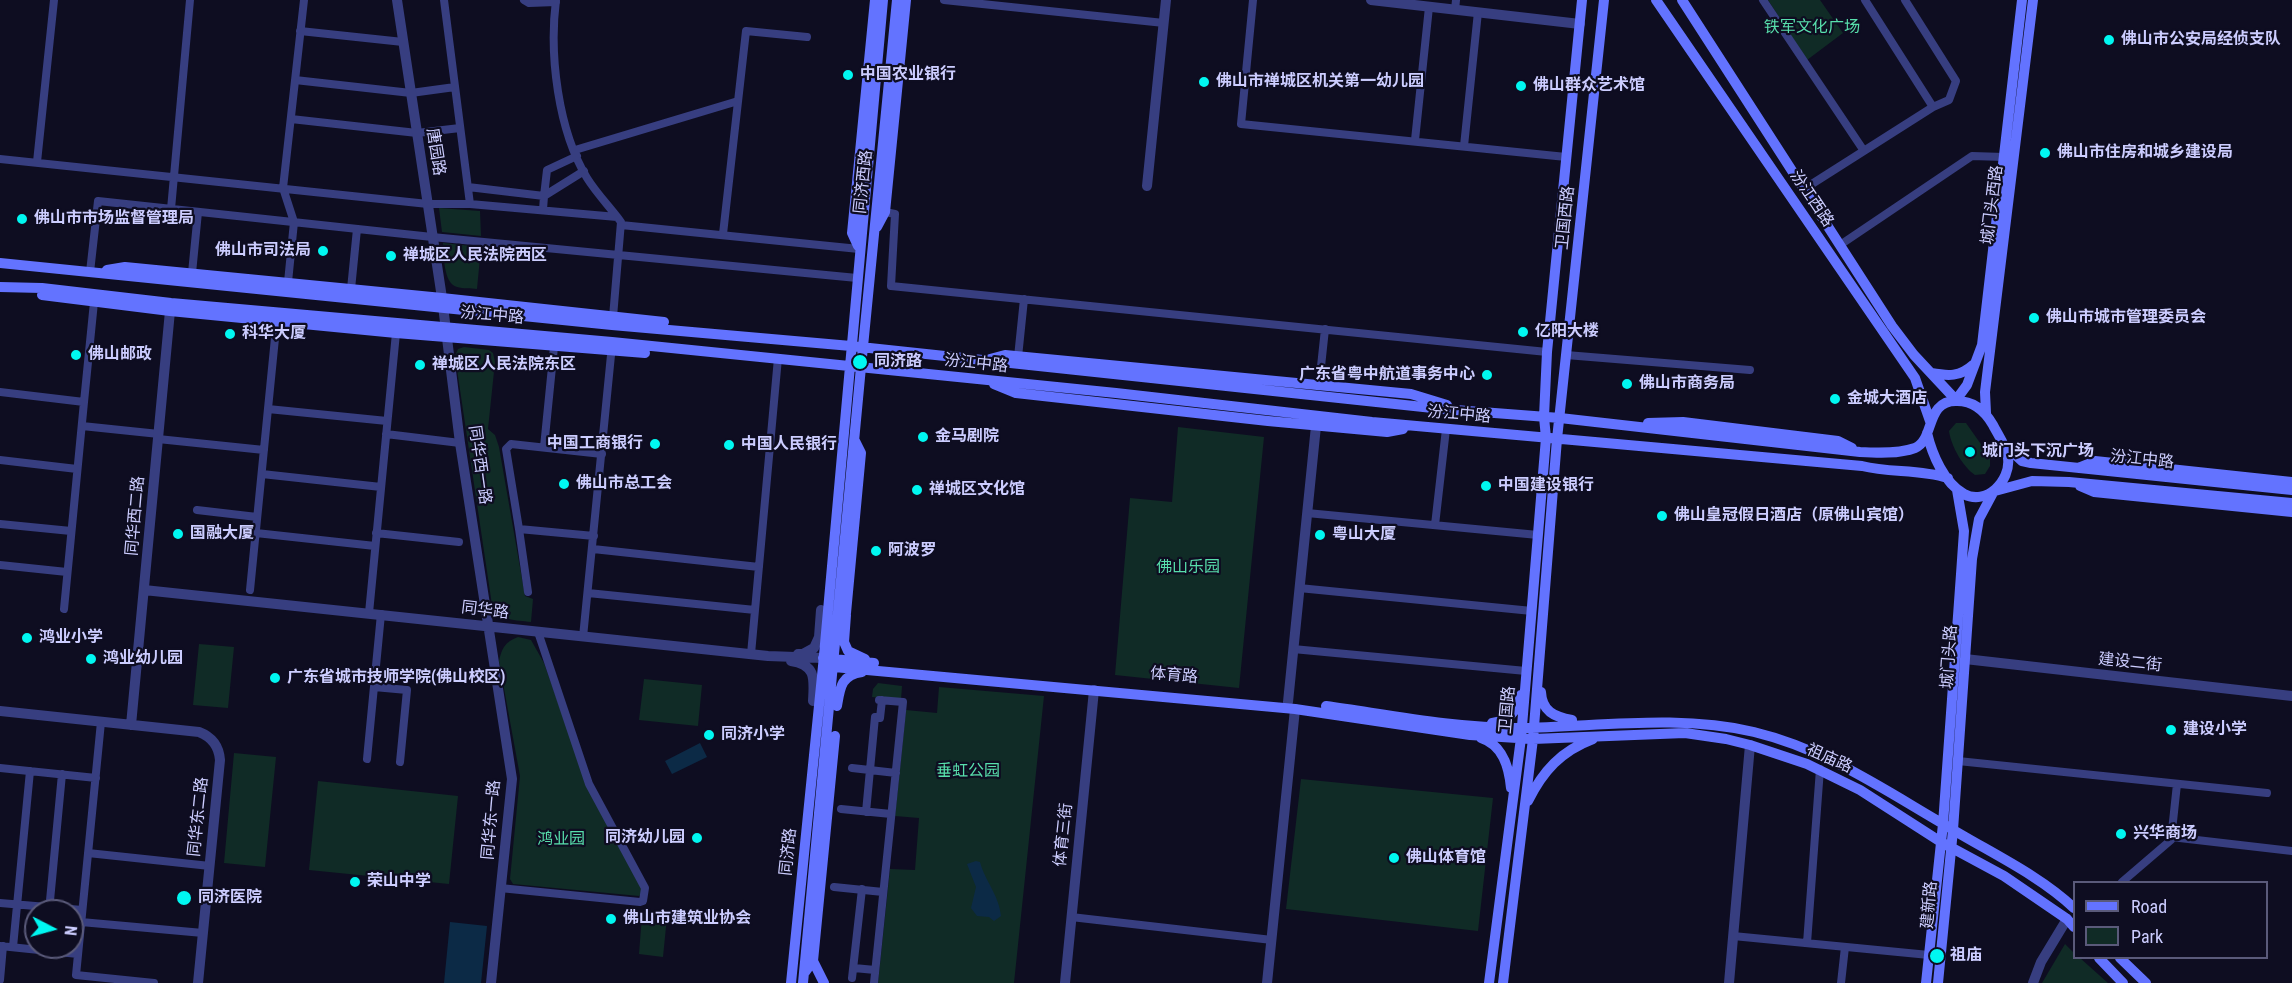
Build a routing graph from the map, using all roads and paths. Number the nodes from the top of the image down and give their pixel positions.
1 (54, 0) edge
2 (190, 0) edge
3 (304, 0) edge
4 (397, 0) edge
5 (444, 0) edge
6 (524, 0) edge
7 (875, 0) edge
8 (883, 0) edge
9 (897, 0) edge
10 (906, 0) edge
11 (944, 0) edge
12 (1166, 0) edge
13 (1253, 0) edge
14 (1371, 0) edge
15 (1419, 0) edge
16 (1582, 0) edge
17 (1604, 0) edge
18 (1656, 0) edge
19 (1682, 0) edge
20 (1763, 0) edge
21 (1865, 0) edge
22 (1905, 0) edge
23 (2022, 0) edge
24 (2033, 0) edge
25 (556, 1) edge
26 (1390, 1) edge
27 (1456, 5) edge
28 (1429, 7) junction
29 (1478, 12) junction
30 (1164, 23) junction
31 (1580, 24) junction
32 (300, 31) junction
33 (807, 37) dead end
34 (403, 42) junction
35 (893, 47) junction
36 (898, 73) junction
37 (295, 80) junction
38 (455, 87) junction
39 (411, 93) junction
40 (888, 93) junction
41 (738, 101) junction
42 (1933, 107) junction
43 (291, 119) junction
44 (460, 128) junction
45 (417, 133) junction
46 (1415, 140) junction
47 (1464, 146) junction
48 (1864, 151) junction
49 (576, 153) junction
50 (1566, 157) junction
51 (2004, 157) junction
52 (0, 159) edge
53 (37, 162) junction
54 (584, 171) junction
55 (174, 177) junction
56 (1147, 186) dead end
57 (283, 188) junction
58 (468, 188) junction
59 (1804, 189) junction
60 (544, 196) junction
61 (428, 204) junction
62 (470, 204) junction
63 (171, 209) junction
64 (543, 210) junction
65 (198, 212) junction
66 (885, 212) junction
67 (619, 221) junction
68 (294, 222) junction
69 (357, 229) junction
70 (874, 232) junction
71 (723, 234) junction
72 (432, 237) junction
73 (1840, 245) junction
74 (859, 249) junction
75 (618, 254) junction
76 (0, 263) edge
77 (90, 272) junction
78 (192, 273) junction
79 (856, 278) junction
80 (288, 282) junction
81 (0, 287) edge
82 (351, 289) junction
83 (1024, 299) junction
84 (94, 302) junction
85 (442, 303) junction
86 (170, 311) junction
87 (613, 316) junction
88 (276, 328) dead end
89 (1325, 329) junction
90 (446, 332) junction
91 (396, 333) junction
92 (738, 336) junction
93 (612, 346) junction
94 (554, 347) junction
95 (857, 347) junction
96 (1547, 352) junction
97 (1566, 355) junction
98 (1018, 357) junction
99 (778, 358) junction
100 (984, 361) junction
101 (1975, 362) junction
102 (855, 366) junction
103 (1750, 370) dead end
104 (1931, 373) junction
105 (983, 379) junction
106 (1319, 385) junction
107 (0, 392) edge
108 (1956, 400) junction
109 (84, 402) junction
110 (846, 402) junction
111 (268, 409) junction
112 (1468, 411) junction
113 (1986, 413) junction
114 (1544, 417) junction
115 (1560, 418) junction
116 (387, 421) junction
117 (1930, 421) junction
118 (82, 426) junction
119 (1316, 426) junction
120 (1418, 426) junction
121 (1446, 429) junction
122 (1927, 433) junction
123 (386, 434) junction
124 (158, 437) junction
125 (1551, 438) junction
126 (2000, 438) junction
127 (854, 439) junction
128 (460, 443) junction
129 (544, 447) junction
130 (264, 450) junction
131 (602, 454) junction
132 (0, 460) edge
133 (77, 469) junction
134 (2074, 469) junction
135 (262, 474) junction
136 (1948, 478) junction
137 (2069, 482) junction
138 (2292, 482) edge
139 (381, 487) junction
140 (1957, 490) junction
141 (2292, 490) edge
142 (1994, 491) junction
143 (2292, 503) edge
144 (197, 510) dead end
145 (2292, 512) edge
146 (1307, 513) junction
147 (257, 517) junction
148 (0, 524) edge
149 (1435, 525) junction
150 (519, 529) junction
151 (71, 531) junction
152 (256, 533) junction
153 (376, 533) junction
154 (1538, 535) junction
155 (594, 536) junction
156 (459, 542) dead end
157 (375, 546) junction
158 (592, 549) junction
159 (0, 565) edge
160 (759, 567) junction
161 (67, 572) junction
162 (1299, 588) junction
163 (144, 590) junction
164 (250, 590) dead end
165 (528, 592) dead end
166 (588, 593) junction
167 (64, 609) dead end
168 (755, 610) junction
169 (821, 610) junction
170 (1532, 611) junction
171 (369, 613) junction
172 (846, 613) junction
173 (381, 614) junction
174 (488, 626) junction
175 (832, 628) junction
176 (538, 632) junction
177 (583, 637) junction
178 (1293, 649) junction
179 (751, 654) junction
180 (768, 656) junction
181 (1965, 659) junction
182 (803, 660) junction
183 (828, 662) junction
184 (882, 668) junction
185 (1527, 673) junction
186 (1539, 673) junction
187 (374, 687) junction
188 (1094, 690) junction
189 (831, 694) junction
190 (2292, 696) edge
191 (813, 701) dead end
192 (1291, 705) junction
193 (837, 706) junction
194 (0, 711) edge
195 (101, 722) junction
196 (1590, 724) junction
197 (131, 725) junction
198 (1534, 727) junction
199 (1468, 732) junction
200 (1521, 733) junction
201 (1601, 736) junction
202 (1533, 739) junction
203 (1750, 745) junction
204 (367, 759) dead end
205 (1958, 761) junction
206 (400, 762) dead end
207 (0, 768) edge
208 (852, 768) dead end
209 (1820, 769) junction
210 (870, 770) junction
211 (30, 771) junction
212 (896, 773) junction
213 (62, 774) junction
214 (96, 778) junction
215 (2177, 784) junction
216 (2267, 793) dead end
217 (1512, 805) junction
218 (1525, 806) junction
219 (841, 809) dead end
220 (866, 812) junction
221 (891, 814) junction
222 (1948, 827) junction
223 (2171, 837) junction
224 (1946, 844) junction
225 (2292, 851) edge
226 (88, 853) junction
227 (210, 866) junction
228 (2123, 881) edge
229 (834, 887) dead end
230 (500, 888) junction
231 (862, 890) junction
232 (883, 892) junction
233 (50, 899) edge
234 (83, 899) edge
235 (0, 903) edge
236 (24, 905) edge
237 (2073, 907) edge
238 (1071, 917) junction
239 (84, 922) edge
240 (2071, 923) edge
241 (203, 933) junction
242 (1733, 936) junction
243 (1272, 939) junction
244 (1807, 943) junction
245 (1, 946) edge
246 (13, 947) junction
247 (1845, 947) junction
248 (24, 948) edge
249 (1929, 955) junction
250 (78, 959) edge
251 (2101, 959) edge
252 (2122, 959) edge
253 (813, 961) junction
254 (854, 968) junction
255 (875, 970) junction
256 (804, 977) edge
257 (852, 978) dead end
258 (0, 979) edge
259 (76, 979) edge
260 (153, 983) edge
261 (198, 983) edge
262 (491, 983) edge
263 (790, 983) edge
264 (824, 983) edge
265 (874, 983) edge
266 (1065, 983) edge
267 (1268, 983) edge
268 (1489, 983) edge
269 (1503, 983) edge
270 (1729, 983) edge
271 (1841, 983) edge
272 (1926, 983) edge
273 (1938, 983) edge
274 (2033, 983) edge
275 (2123, 983) edge
276 (2146, 983) edge

1 - 53 street
2 - 55 street
3 - 32 street
4 - 34 street, 唐园路
5 - 38 street
6 - 25 street
7 - 74 main road
8 - 74 main road, 同济西路
9 - 35 main road, 同济西路
10 - 36 main road
11 - 30 street
12 - 30 street
13 - 46 street
14 - 26 street
15 - 28 street
16 - 31 main road, 卫国西路
17 - 97 main road, 卫国西路
18 - 117 main road, 汾江西路
19 - 59 main road, 汾江西路
20 - 48 street
21 - 42 street
22 - 42 street
23 - 51 main road, 城门头西路
24 - 113 main road, 城门头西路
25 - 49 street
26 - 28 street
27 - 28 street
27 - 29 street
28 - 46 street
29 - 31 street
29 - 47 street
30 - 56 street
31 - 50 main road, 卫国西路
32 - 34 street
32 - 37 street
33 - 41 street
34 - 39 street, 唐园路
35 - 36 main road
35 - 40 main road, 同济西路
36 - 40 main road
36 - 66 main road
37 - 39 street
37 - 43 street
38 - 39 street
38 - 44 street
39 - 45 street, 唐园路
40 - 70 main road, 同济西路
41 - 49 street
41 - 71 street
42 - 48 street
43 - 45 street
43 - 57 street
44 - 45 street
44 - 58 street
45 - 61 street, 唐园路
46 - 47 street
47 - 50 street
48 - 59 street
49 - 54 street
49 - 60 street
50 - 96 main road, 卫国西路
51 - 73 street
51 - 101 main road, 城门头西路
52 - 53 street
53 - 55 street
54 - 60 street
54 - 67 street
55 - 57 street
55 - 63 street
57 - 61 street
57 - 68 street
58 - 60 street
58 - 62 street
59 - 73 main road, 汾江西路
60 - 64 street
61 - 62 street
61 - 72 street, 唐园路
62 - 64 street
63 - 65 street
63 - 77 street
64 - 67 street
65 - 68 street
65 - 78 street
66 - 70 main road
66 - 83 street
67 - 71 street
67 - 75 street
68 - 69 street
68 - 80 street
69 - 72 street
69 - 82 street
70 - 95 main road, 同济西路
71 - 74 street
72 - 75 street
72 - 85 street, 唐园路
73 - 104 main road, 汾江西路
74 - 79 main road, 同济西路
75 - 79 street
75 - 87 street
76 - 77 main road, 汾江中路
77 - 78 main road
77 - 85 main road, 汾江中路
78 - 80 main road
79 - 95 main road, 同济西路
80 - 82 main road
81 - 84 main road
81 - 90 main road, 汾江中路
82 - 85 main road
83 - 89 street
83 - 98 street
84 - 86 main road
84 - 109 street
85 - 87 main road
85 - 90 street, 同华西一路
85 - 92 main road, 汾江中路
86 - 91 main road
86 - 124 street, 同华西二路
87 - 92 main road
88 - 111 street
89 - 96 street
89 - 106 street
90 - 91 main road
90 - 93 main road, 汾江中路
90 - 94 main road
90 - 128 street, 同华西一路
91 - 116 street
92 - 95 main road, 汾江中路
93 - 94 main road
93 - 99 main road, 汾江中路
93 - 131 street
94 - 129 street
95 - 100 main road, 汾江中路
95 - 102 main road, 同济西路
96 - 114 main road, 卫国西路
97 - 103 street
97 - 115 main road, 卫国西路
98 - 100 main road
98 - 106 main road
99 - 102 main road, 汾江中路
99 - 160 street
100 - 112 main road, 汾江中路
101 - 104 main road
101 - 108 main road, 城门头西路
102 - 105 main road, 汾江中路
102 - 110 main road, 同济路
102 - 127 main road, 同济路
104 - 108 main road, 汾江西路
105 - 119 main road
105 - 120 main road, 汾江中路
106 - 112 main road
107 - 109 street
108 - 113 main road
108 - 117 main road
109 - 118 street
110 - 169 main road
110 - 175 main road, 同济路
111 - 116 street
111 - 130 street
112 - 114 main road, 汾江中路
113 - 126 main road
114 - 115 main road, 汾江中路
114 - 125 main road, 卫国西路
115 - 122 main road, 汾江中路
115 - 125 main road, 卫国西路
116 - 123 street
117 - 122 main road
118 - 124 street
118 - 133 street
119 - 120 main road
119 - 146 street
120 - 121 main road, 汾江中路
121 - 125 main road, 汾江中路
121 - 149 street
122 - 136 main road
123 - 128 street
123 - 139 street
124 - 130 street
124 - 163 street, 同华西二路
125 - 136 main road, 汾江中路
125 - 154 main road, 卫国路
125 - 186 main road, 卫国路
126 - 134 main road, 汾江中路
126 - 142 main road
127 - 172 main road
127 - 175 main road, 同济路
128 - 174 street, 同华西一路
129 - 131 street
129 - 150 street
130 - 135 street
131 - 155 street
132 - 133 street
133 - 151 street
134 - 138 main road
134 - 141 main road, 汾江中路
135 - 139 street
135 - 147 street
136 - 140 main road
137 - 142 main road, 汾江中路
137 - 143 main road, 汾江中路
137 - 145 main road
139 - 153 street
140 - 142 main road
140 - 222 main road, 城门头路
142 - 181 main road, 城门头路
144 - 147 street
146 - 149 street
146 - 162 street
147 - 152 street
148 - 151 street
149 - 154 street
150 - 155 street
150 - 165 street
151 - 161 street
152 - 157 street
152 - 164 street
153 - 156 street
153 - 157 street
154 - 170 main road, 卫国路
155 - 158 street
157 - 171 street
158 - 160 street
158 - 166 street
159 - 161 street
160 - 168 street
161 - 167 street
162 - 170 street
162 - 178 street
163 - 171 street, 同华路
163 - 197 street, 同华西二路
166 - 168 street
166 - 177 street
168 - 179 street
169 - 175 main road
169 - 180 street
170 - 185 main road, 卫国路
171 - 173 street, 同华路
172 - 175 main road
172 - 184 main road
173 - 174 street, 同华路
173 - 187 street
174 - 176 street, 同华路
174 - 230 street, 同华东一路
175 - 183 main road, 同济路
176 - 177 street, 同华路
176 - 230 street
177 - 179 street, 同华路
178 - 185 street
178 - 192 street
179 - 180 street, 同华路
180 - 182 street, 同华路
181 - 190 street, 建设二街
181 - 205 main road, 城门头路
182 - 183 street, 体育路
182 - 191 street
183 - 184 main road, 体育路
183 - 189 main road, 同济路
183 - 263 main road, 同济路
184 - 188 main road, 体育路
184 - 192 main road, 体育路
184 - 193 main road
185 - 199 main road
185 - 200 main road, 卫国路
186 - 196 main road
186 - 198 main road
187 - 204 street
187 - 206 street
188 - 192 main road, 体育路
188 - 238 street, 体育三街
189 - 193 main road
189 - 256 main road, 同济路
192 - 199 main road, 体育路
192 - 243 street
193 - 253 main road
194 - 195 street
195 - 197 street
195 - 214 street
196 - 198 main road, 祖庙路
196 - 222 main road, 祖庙路
197 - 227 street, 同华东二路
198 - 200 main road, 祖庙路
198 - 202 main road
199 - 200 main road, 体育路
199 - 217 main road
200 - 202 main road, 祖庙路
200 - 217 main road, 卫国路
201 - 202 main road, 祖庙路
201 - 203 main road, 祖庙路
201 - 218 main road
202 - 218 main road
203 - 209 main road, 祖庙路
203 - 242 street
205 - 215 street
205 - 222 main road, 城门头路
207 - 211 street
208 - 210 street
209 - 224 main road, 祖庙路
209 - 244 street
210 - 212 street
210 - 212 street
210 - 220 street
211 - 213 street
211 - 246 street
212 - 221 street
213 - 214 street
213 - 233 street
214 - 226 street
215 - 216 street
215 - 223 street
217 - 268 main road, 卫国路
218 - 269 main road
219 - 220 street
220 - 221 street
221 - 232 street
222 - 224 main road, 建新路
222 - 237 main road, 祖庙路
223 - 225 street
223 - 228 street
224 - 240 main road, 祖庙路
224 - 249 main road, 建新路
224 - 273 main road, 建新路
226 - 227 street
226 - 234 street
227 - 241 street, 同华东二路
229 - 231 street
230 - 262 street, 同华东一路
231 - 232 street
231 - 254 street
232 - 255 street
235 - 236 street
238 - 243 street
238 - 266 street, 体育三街
239 - 241 street
240 - 274 street
241 - 261 street, 同华东二路
242 - 244 street
242 - 270 street
243 - 267 street
244 - 247 street
245 - 246 street
245 - 258 street
246 - 248 street
247 - 249 street
247 - 271 street
249 - 272 main road, 建新路
250 - 259 street
251 - 275 main road
252 - 276 main road
253 - 256 main road
253 - 264 main road
254 - 255 street
254 - 257 street
255 - 265 street
259 - 260 street

